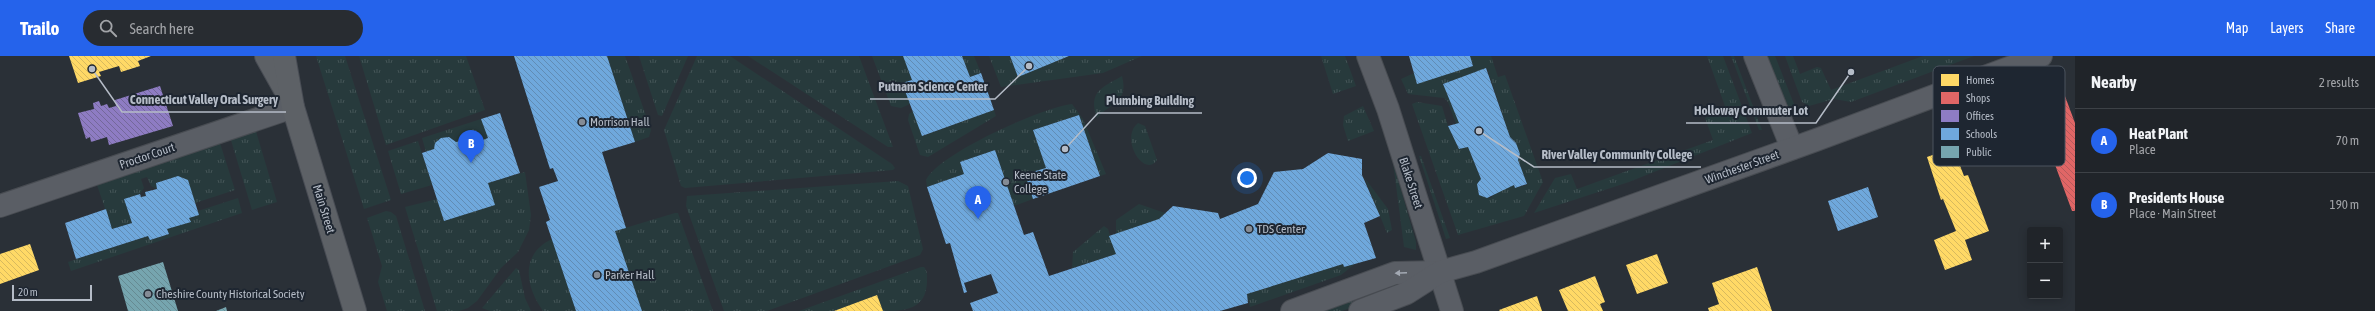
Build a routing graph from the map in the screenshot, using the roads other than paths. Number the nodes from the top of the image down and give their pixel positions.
1 (266, 56) edge
2 (284, 56) edge
3 (1368, 56) edge
4 (1755, 56) edge
5 (2041, 56) edge
6 (2014, 66) edge
7 (1933, 96) edge
8 (294, 107) junction
9 (1792, 148) junction
10 (0, 206) edge
11 (1440, 272) junction
12 (355, 311) edge
13 (1292, 311) edge
14 (1360, 311) edge
15 (1452, 311) edge

1 - 8 main road, Main Street
2 - 8 main road, Main Street
3 - 11 street, Blake Street
4 - 9 street
5 - 6 street, Winchester Street
7 - 9 street, Winchester Street
8 - 10 street, Proctor Court
8 - 12 main road, Main Street
9 - 11 street, Winchester Street
11 -> 13 street, Winchester Street
11 - 14 street, Winchester Street
11 - 15 street, Blake Street

